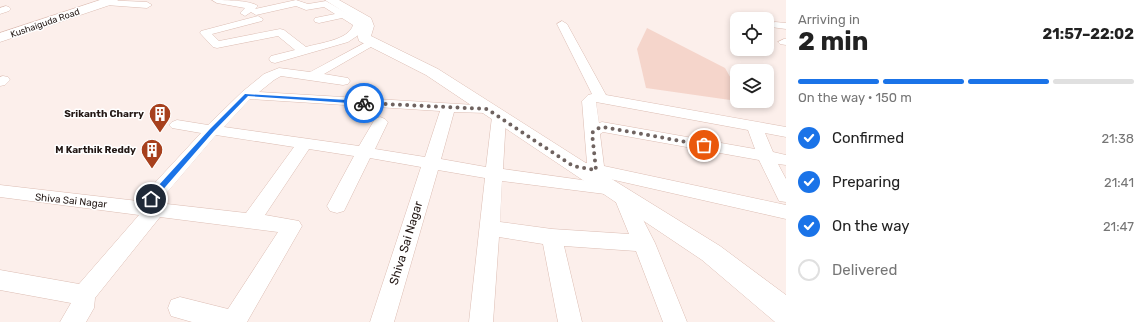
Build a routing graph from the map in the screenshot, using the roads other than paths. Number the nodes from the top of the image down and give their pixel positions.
1 (217, 0) edge
2 (105, 1) edge
3 (147, 5) dead end
4 (0, 8) edge
5 (0, 11) edge
6 (345, 12) edge
7 (245, 13) dead end
8 (319, 20) dead end
9 (562, 24) dead end
10 (775, 26) dead end
11 (786, 26) edge
12 (0, 31) edge
13 (0, 38) edge
14 (372, 42) junction
15 (304, 51) junction
16 (275, 59) dead end
17 (312, 76) junction
18 (343, 80) dead end
19 (247, 95) junction
20 (601, 98) junction
21 (448, 108) junction
22 (493, 113) junction
23 (380, 122) dead end
24 (177, 125) dead end
25 (755, 126) junction
26 (212, 130) junction
27 (786, 132) edge
28 (592, 133) junction
29 (304, 144) junction
30 (364, 152) junction
31 (766, 157) junction
32 (786, 160) edge
33 (430, 164) junction
34 (573, 166) junction
35 (596, 170) junction
36 (494, 174) junction
37 (0, 192) edge
38 (617, 193) junction
39 (786, 196) edge
40 (337, 206) dead end
41 (149, 209) junction
42 (786, 212) edge
43 (251, 221) junction
44 (490, 228) junction
45 (552, 237) junction
46 (644, 243) junction
47 (0, 280) edge
48 (84, 295) junction
49 (180, 308) dead end
50 (786, 312) edge
51 (72, 322) edge
52 (234, 322) edge
53 (382, 322) edge
54 (481, 322) edge
55 (570, 322) edge
56 (675, 322) edge

1 - 7 street
2 - 3 street
2 - 12 main road, Kushaiguda Road
2 - 13 main road, Kushaiguda Road
4 - 5 street
6 - 8 street
6 - 14 street
6 - 15 street
6 - 15 street
9 - 20 street
10 - 11 street
14 - 17 street
14 - 22 street
15 - 16 street
17 - 18 street
17 - 19 street
19 - 21 street
19 - 26 street
20 - 25 street
20 - 28 street
21 - 22 street
21 - 33 street, Shiva Sai Nagar
22 - 34 street
22 - 36 street
23 - 30 street
24 - 26 street
25 - 27 street
25 - 31 street
26 - 29 street
26 - 41 street
28 - 31 street
28 - 35 street
29 - 30 street
29 - 43 street
30 - 33 street
30 - 40 street
31 - 32 street
31 - 39 street
33 - 36 street
33 - 53 street, Shiva Sai Nagar
34 - 35 street
34 - 38 street
35 - 42 street
36 - 38 street
36 - 44 street
37 - 41 street, Shiva Sai Nagar
38 - 46 street
38 - 50 street
41 - 43 street, Shiva Sai Nagar
41 - 48 street
43 - 52 street, Shiva Sai Nagar
44 - 45 street
44 - 54 street
45 - 46 street
45 - 55 street
46 - 56 street
47 - 48 street
48 - 51 street
49 - 52 street, Shiva Sai Nagar

